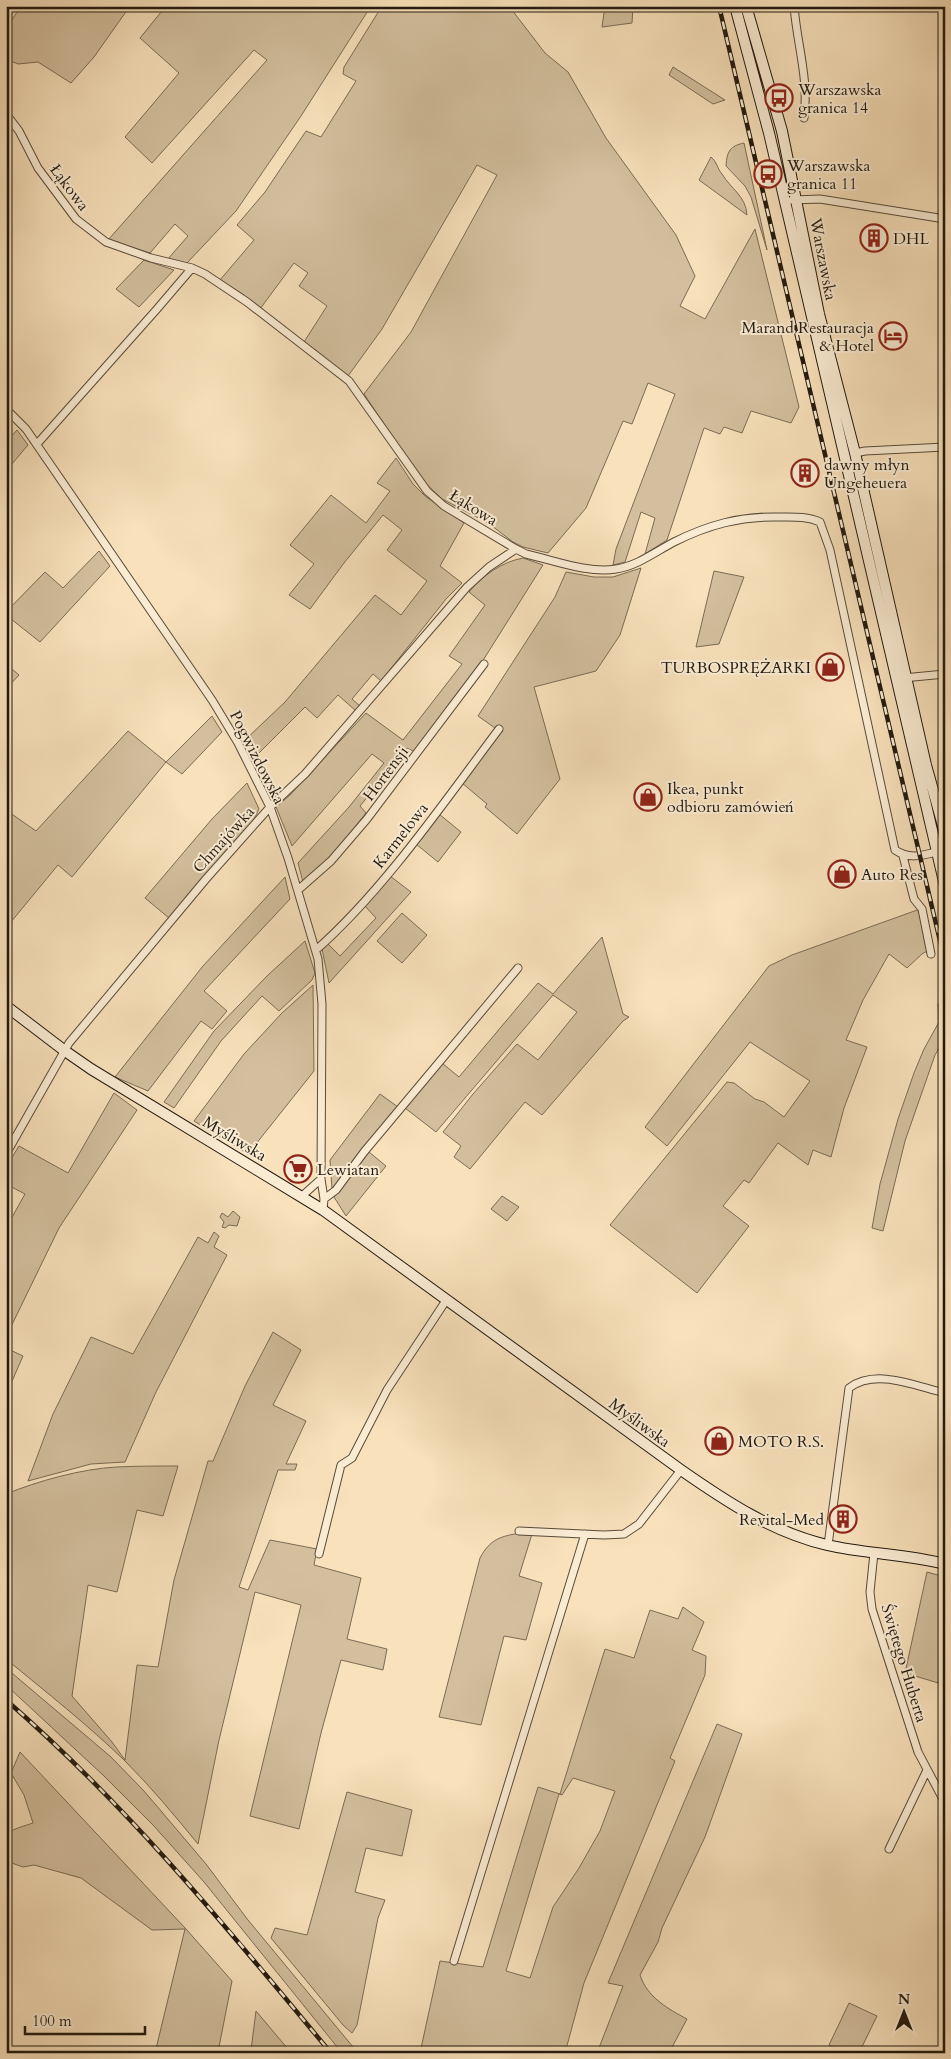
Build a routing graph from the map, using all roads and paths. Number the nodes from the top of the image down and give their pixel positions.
1 (735, 6) edge
2 (746, 6) edge
3 (794, 6) edge
4 (6, 114) edge
5 (804, 118) dead end
6 (796, 199) junction
7 (784, 201) junction
8 (945, 219) edge
9 (192, 268) junction
10 (6, 409) edge
11 (37, 444) junction
12 (945, 447) edge
13 (855, 453) junction
14 (516, 549) junction
15 (484, 664) dead end
16 (945, 674) edge
17 (902, 678) junction
18 (499, 729) dead end
19 (270, 807) junction
20 (945, 833) edge
21 (936, 852) junction
22 (903, 856) junction
23 (945, 886) edge
24 (298, 890) junction
25 (316, 950) junction
26 (931, 954) dead end
27 (518, 968) dead end
28 (6, 1006) edge
29 (65, 1052) junction
30 (6, 1154) edge
31 (321, 1179) junction
32 (302, 1196) junction
33 (324, 1199) junction
34 (323, 1210) junction
35 (447, 1299) junction
36 (945, 1393) edge
37 (681, 1470) junction
38 (519, 1531) dead end
39 (585, 1534) junction
40 (828, 1545) junction
41 (874, 1553) junction
42 (319, 1554) dead end
43 (945, 1564) edge
44 (927, 1770) junction
45 (945, 1803) edge
46 (889, 1849) dead end
47 (454, 1961) dead end

1 - 7 main road, Warszawska
2 - 6 main road, Warszawska
3 - 5 street
4 - 9 street, Łąkowa
6 - 7 street
6 - 8 street
6 - 13 main road, Warszawska
7 - 17 main road, Warszawska
9 - 11 street
9 - 14 street, Łąkowa
10 - 11 street, Pogwizdowska
11 - 19 street, Pogwizdowska
12 - 13 street
13 - 17 main road, Warszawska
14 - 19 street, Chmajówka
14 - 22 street, Łąkowa
15 - 24 street, Hortensji
16 - 17 street
17 - 20 main road
17 - 21 main road
18 - 25 street, Karmelowa
19 - 24 street, Pogwizdowska
19 - 29 street, Chmajówka
21 - 22 street
21 - 23 main road
22 - 26 street
24 - 25 street, Pogwizdowska
25 - 31 street, Pogwizdowska
27 - 33 street
28 - 29 main road, Myśliwska
29 - 30 street, Chmajówka
29 - 32 main road, Myśliwska
31 - 32 street
31 - 33 street, Pogwizdowska
32 - 34 main road, Myśliwska
33 - 34 street, Pogwizdowska
34 - 35 main road, Myśliwska
35 - 37 main road, Myśliwska
35 - 42 street
36 - 40 street
37 - 39 street
37 - 40 main road, Myśliwska
38 - 39 street
39 - 47 street
40 - 41 main road, Myśliwska
41 - 43 main road, Myśliwska
41 - 44 street, Świętego Huberta
44 - 45 street, Świętego Huberta
44 - 46 street

